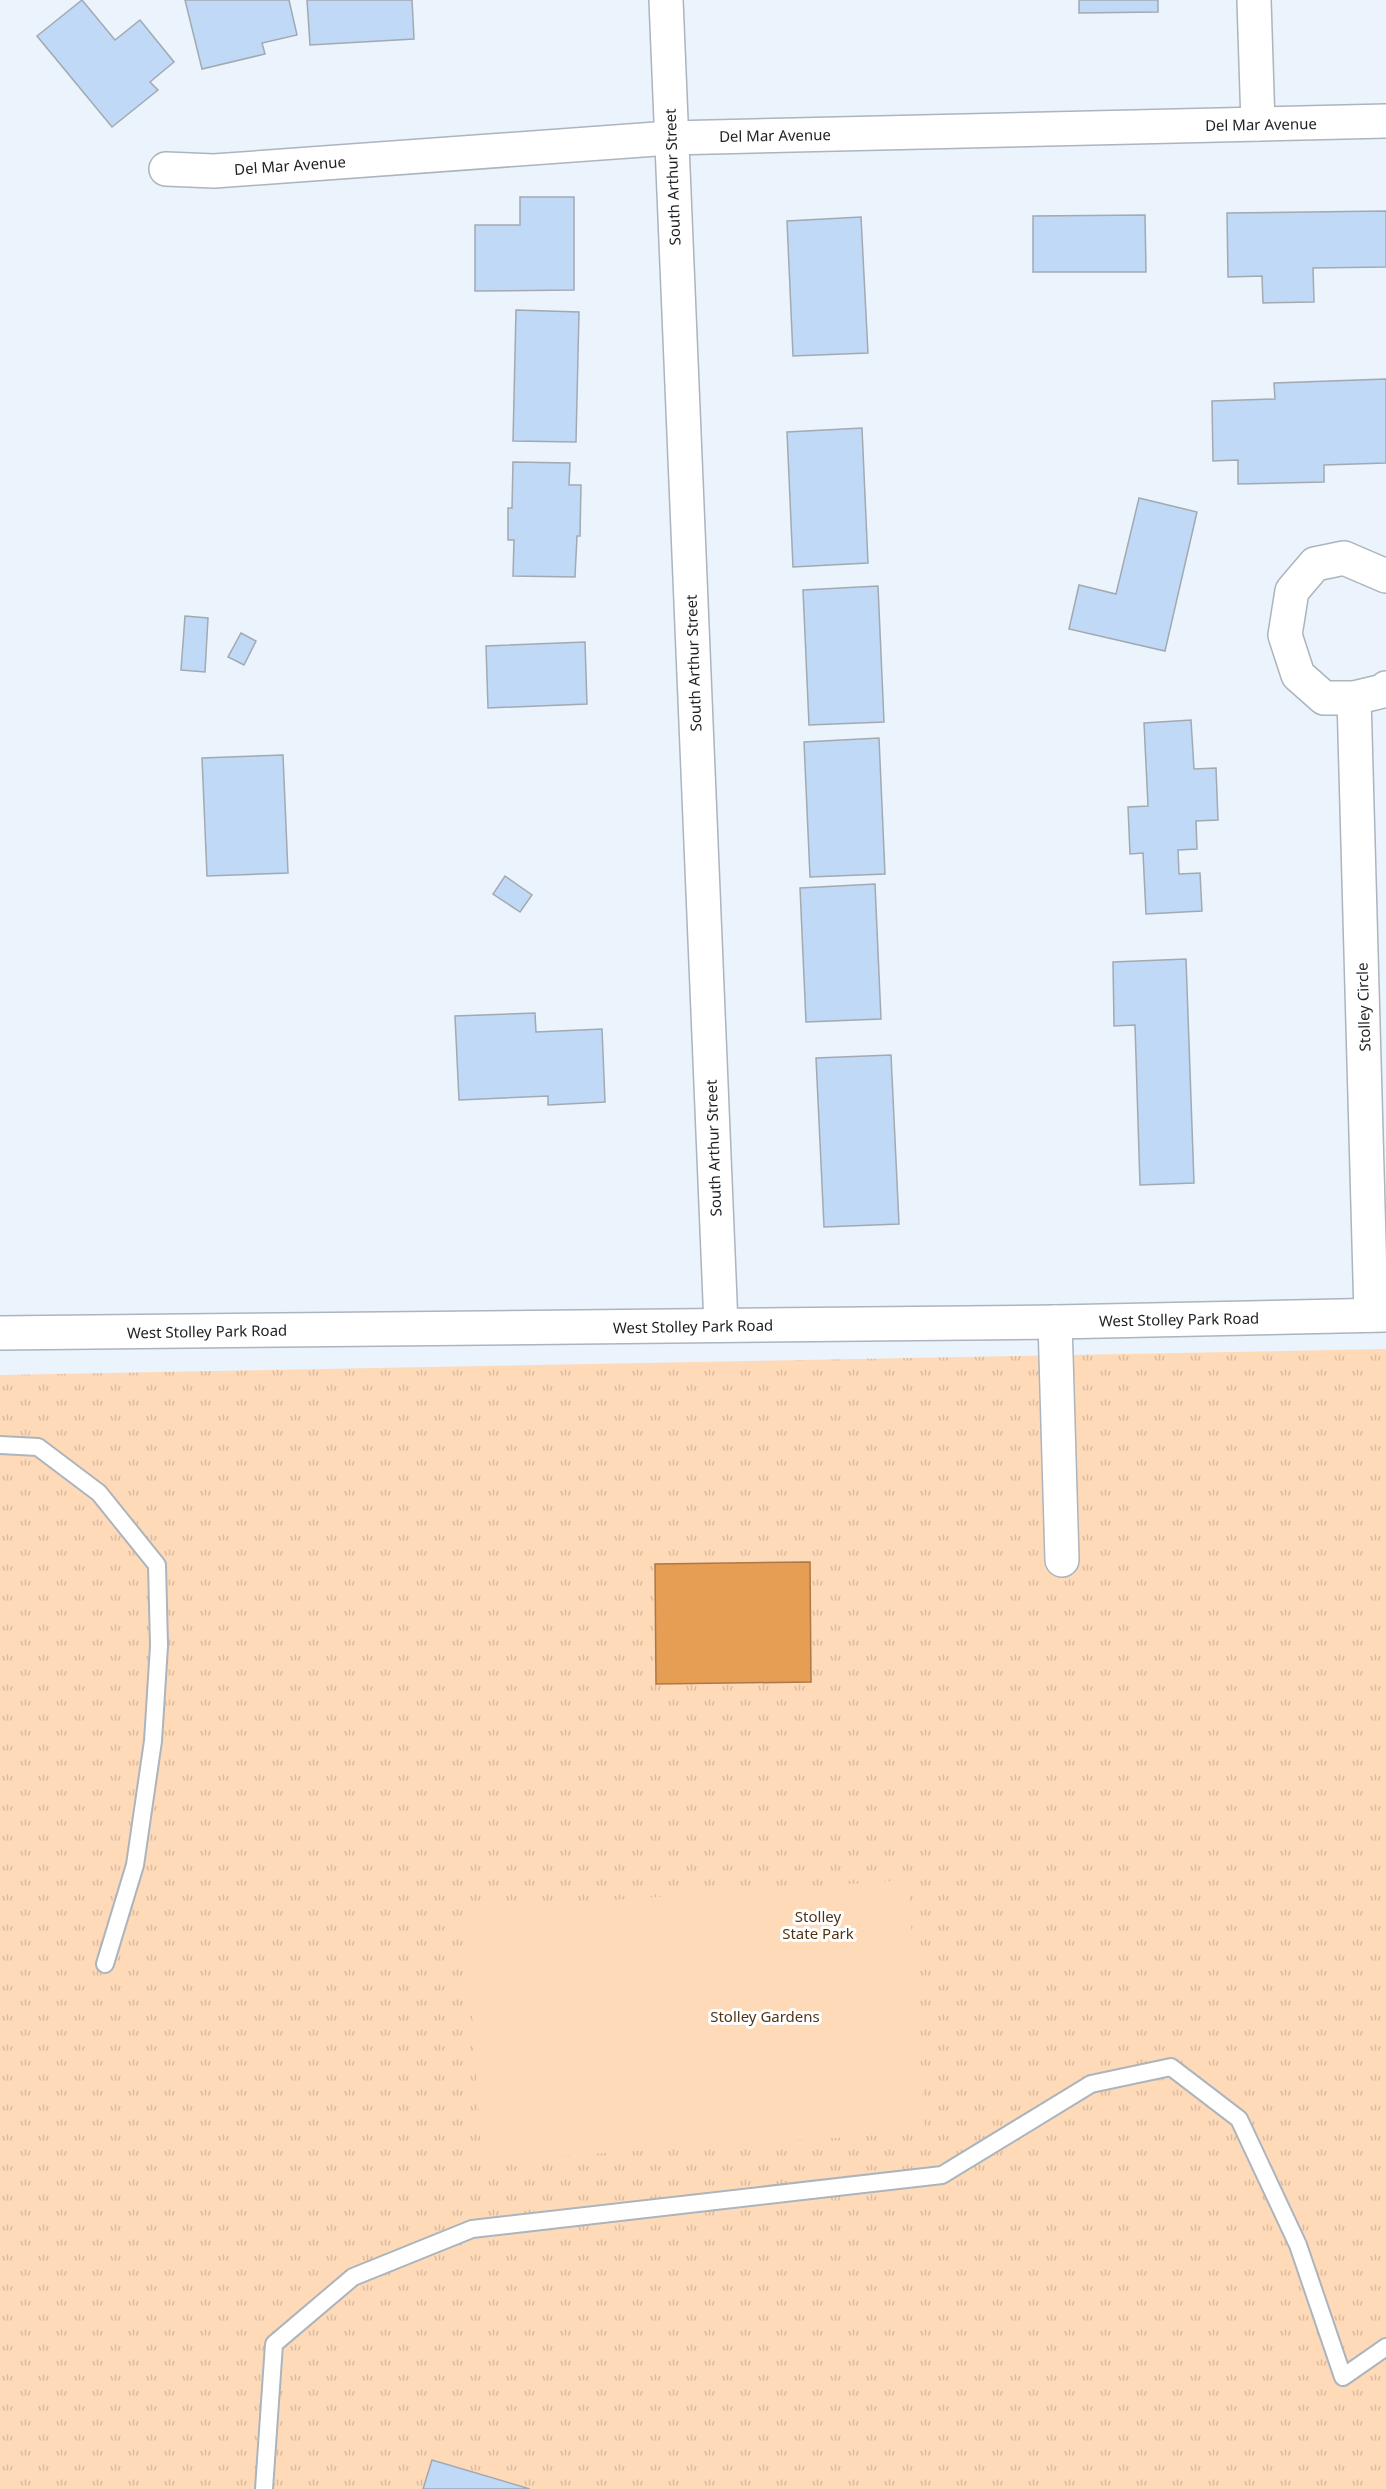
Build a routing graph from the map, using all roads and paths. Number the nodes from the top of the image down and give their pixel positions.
1 (666, 0) edge
2 (1254, 0) edge
3 (1386, 121) edge
4 (1258, 124) junction
5 (670, 138) junction
6 (166, 169) dead end
7 (1386, 576) edge
8 (1386, 687) edge
9 (1354, 698) junction
10 (1379, 1315) edge
11 (1055, 1322) junction
12 (721, 1325) junction
13 (0, 1333) edge
14 (0, 1445) edge
15 (1062, 1560) dead end
16 (105, 1964) dead end
17 (1386, 2348) edge
18 (264, 2489) edge

1 - 5 street, South Arthur Street
2 - 4 street
3 - 4 street, Del Mar Avenue
4 - 5 street, Del Mar Avenue
5 - 6 street, Del Mar Avenue
5 - 12 street, South Arthur Street
7 - 9 street
8 - 9 street
9 - 10 street, Stolley Circle
10 - 11 street, West Stolley Park Road
11 - 12 street, West Stolley Park Road
11 - 15 street
12 - 13 street, West Stolley Park Road
14 - 16 lane
17 - 18 lane

